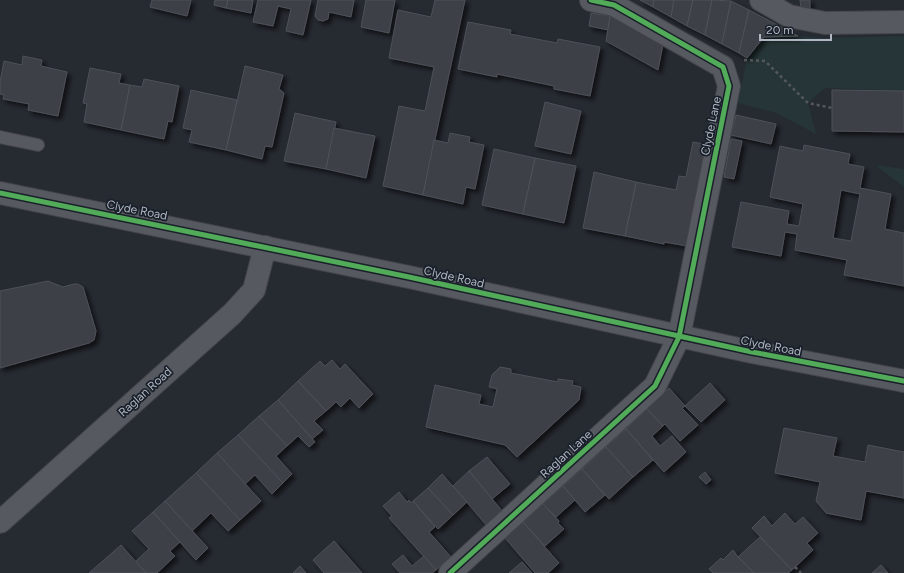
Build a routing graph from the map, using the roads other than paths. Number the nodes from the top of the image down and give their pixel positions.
1 (591, 0) edge
2 (761, 0) edge
3 (904, 22) edge
4 (0, 137) edge
5 (38, 145) dead end
6 (0, 193) edge
7 (265, 247) junction
8 (679, 337) junction
9 (904, 381) edge
10 (0, 522) edge
11 (450, 573) edge

1 - 8 street, Clyde Lane
2 - 3 street
4 - 5 lane
6 - 7 street, Clyde Road
7 - 8 street, Clyde Road
7 - 10 street, Raglan Road
8 - 9 street, Clyde Road
8 - 11 street, Raglan Lane

